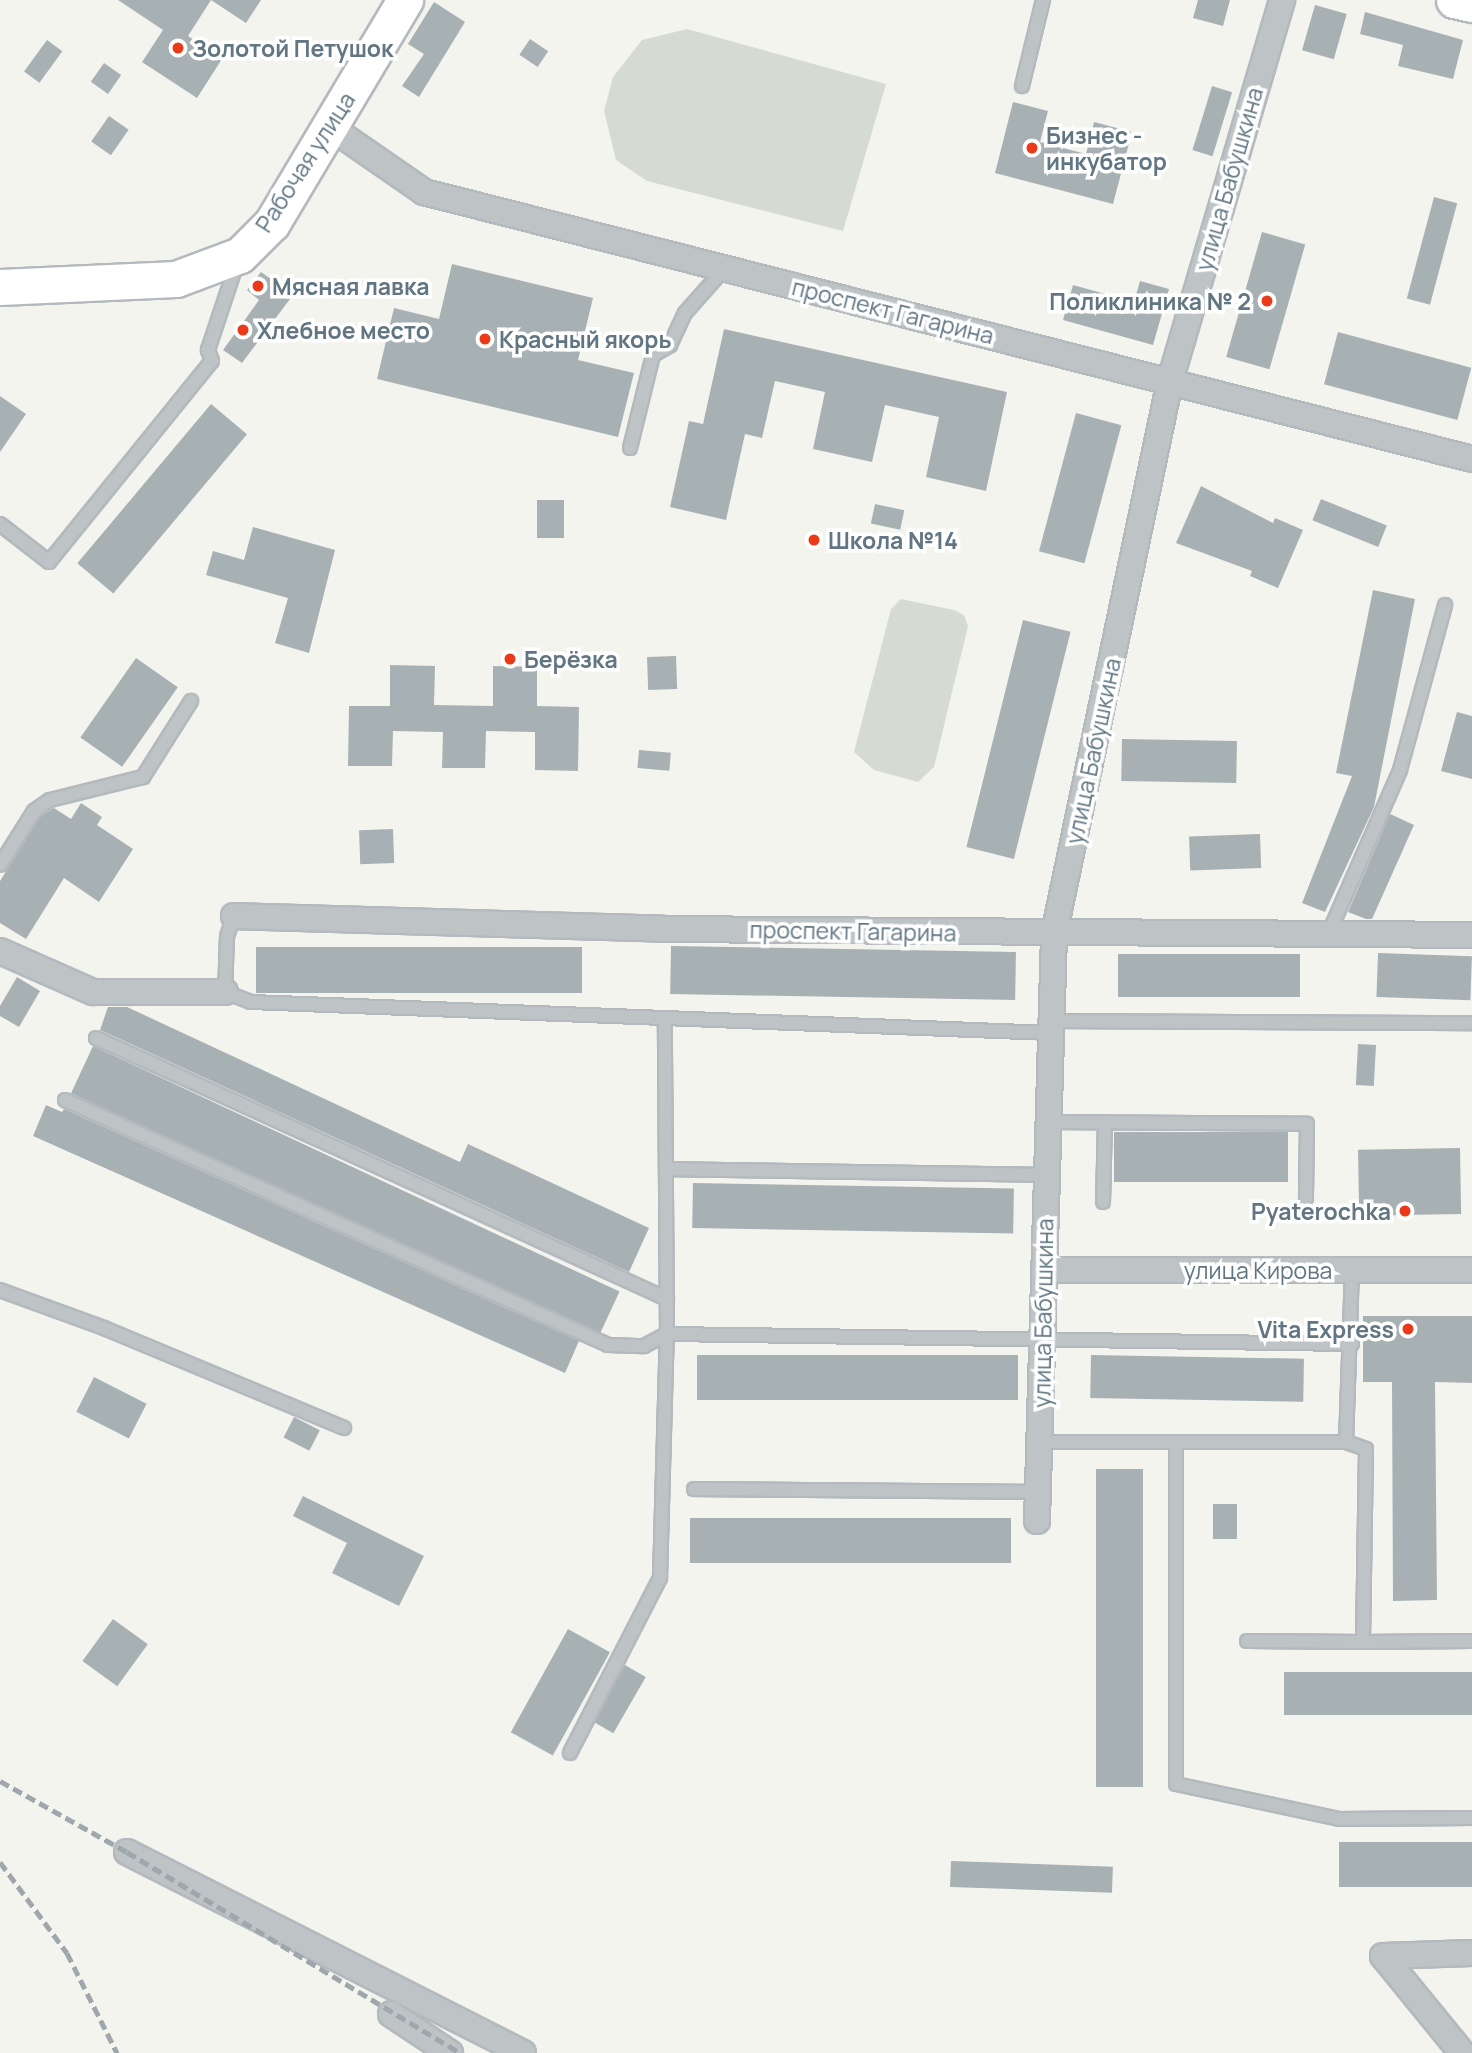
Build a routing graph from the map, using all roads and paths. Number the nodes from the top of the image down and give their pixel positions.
1 (405, 0) edge
2 (1042, 0) edge
3 (1283, 0) edge
4 (1454, 0) edge
5 (1472, 4) edge
6 (1022, 86) dead end
7 (330, 127) junction
8 (240, 255) junction
9 (725, 268) junction
10 (0, 287) edge
11 (1170, 381) junction
12 (631, 448) dead end
13 (1472, 459) edge
14 (0, 524) edge
15 (1445, 605) dead end
16 (191, 701) dead end
17 (0, 864) edge
18 (234, 916) joint
19 (1054, 934) junction
20 (1328, 935) junction
21 (1472, 935) edge
22 (0, 951) edge
23 (225, 992) junction
24 (665, 1018) junction
25 (1472, 1023) edge
26 (1049, 1027) junction
27 (96, 1038) dead end
28 (65, 1100) dead end
29 (1047, 1122) junction
30 (1105, 1122) junction
31 (666, 1169) junction
32 (1047, 1175) junction
33 (1306, 1199) dead end
34 (1103, 1202) dead end
35 (1045, 1270) junction
36 (1352, 1270) junction
37 (1472, 1270) edge
38 (0, 1290) edge
39 (667, 1299) junction
40 (667, 1334) junction
41 (1044, 1340) junction
42 (1352, 1344) junction
43 (344, 1428) dead end
44 (1040, 1442) junction
45 (1346, 1442) junction
46 (1176, 1445) junction
47 (694, 1489) dead end
48 (1038, 1492) junction
49 (1037, 1521) dead end
50 (1247, 1641) dead end
51 (1472, 1641) edge
52 (1363, 1642) junction
53 (570, 1753) dead end
54 (1472, 1818) edge
55 (127, 1852) dead end
56 (1472, 1953) edge
57 (391, 2014) dead end
58 (450, 2053) edge
59 (523, 2053) edge
60 (1462, 2053) edge

1 - 7 street, Рабочая улица
2 - 6 lane
3 - 11 street, улица Бабушкина
4 - 5 street
7 - 8 street, Рабочая улица
7 - 9 street, проспект Гагарина
8 - 10 street, Рабочая улица
8 - 14 lane
9 - 11 street, проспект Гагарина
9 - 12 lane
11 - 13 street, проспект Гагарина
11 - 19 street, улица Бабушкина
15 - 20 lane
16 - 17 lane
18 - 19 street, проспект Гагарина
18 - 23 lane
19 - 20 street, проспект Гагарина
19 - 26 street, улица Бабушкина
20 - 21 street, проспект Гагарина
22 - 23 street
23 - 24 lane
24 - 26 lane
24 - 31 lane
25 - 26 lane
26 - 29 street, улица Бабушкина
27 - 39 lane
28 - 40 lane
29 - 30 lane
29 - 32 street, улица Бабушкина
30 - 33 lane
30 - 34 lane
31 - 32 lane
31 - 39 lane
32 - 35 street, улица Бабушкина
35 - 36 street, улица Кирова
35 - 41 street, улица Бабушкина
36 - 37 street, улица Кирова
36 - 42 lane
38 - 43 lane
39 - 40 lane
40 - 41 lane
40 - 53 lane
41 - 42 lane
41 - 44 street, улица Бабушкина
42 - 45 lane
44 - 46 lane
44 - 48 street, улица Бабушкина
45 - 46 lane
45 - 52 lane
46 - 54 lane
47 - 48 lane
48 - 49 street, улица Бабушкина
50 - 52 lane
51 - 52 lane
55 - 59 street
56 - 60 street
57 - 58 street

